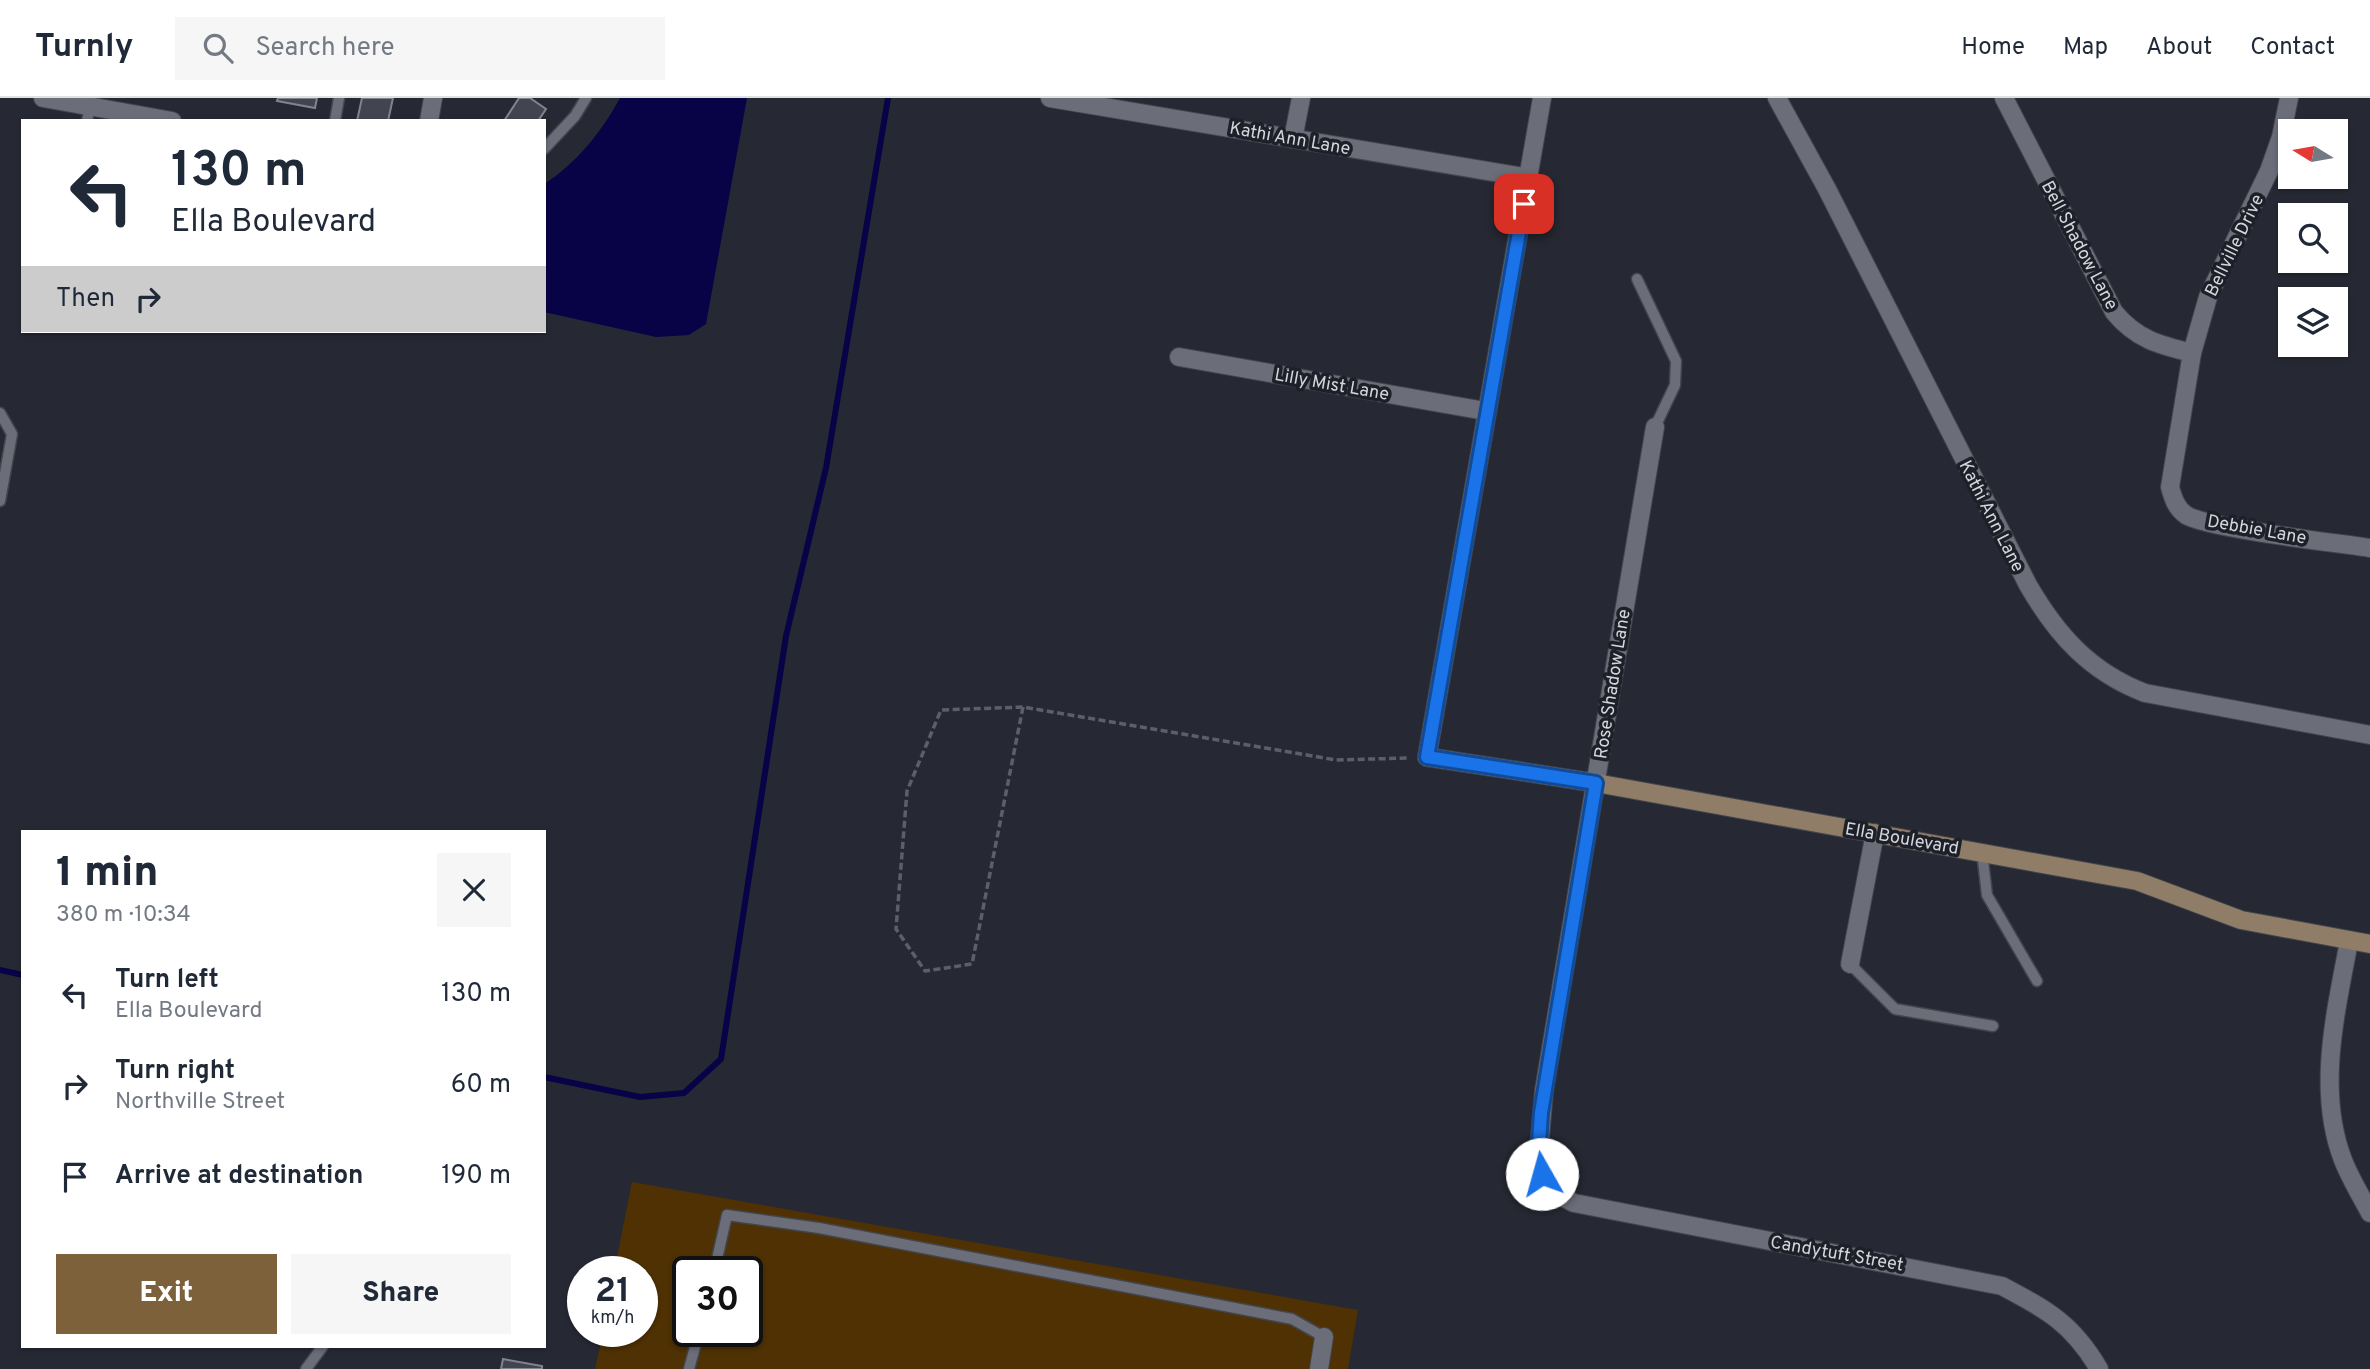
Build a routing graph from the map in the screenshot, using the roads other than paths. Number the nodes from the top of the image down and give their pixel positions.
1 (43, 98) edge
2 (339, 98) edge
3 (433, 98) edge
4 (586, 98) edge
5 (1301, 98) edge
6 (1542, 98) edge
7 (1777, 98) edge
8 (2004, 98) edge
9 (2289, 98) edge
10 (1059, 99) edge
11 (89, 113) edge
12 (151, 119) edge
13 (335, 119) edge
14 (429, 119) edge
15 (1293, 139) junction
16 (546, 147) edge
17 (1529, 178) junction
18 (1637, 279) dead end
19 (2192, 353) junction
20 (1179, 357) dead end
21 (1485, 411) junction
22 (0, 413) edge
23 (1655, 427) joint
24 (0, 501) edge
25 (2370, 548) edge
26 (2370, 735) edge
27 (1596, 783) junction
28 (1875, 833) junction
29 (1982, 852) junction
30 (2349, 941) junction
31 (2370, 944) edge
32 (1850, 964) joint
33 (2037, 981) dead end
34 (1993, 1026) dead end
35 (1547, 1189) joint
36 (2370, 1213) edge
37 (718, 1256) edge
38 (1324, 1337) joint
39 (695, 1347) edge
40 (322, 1348) edge
41 (306, 1369) edge
42 (689, 1369) edge
43 (1319, 1369) edge
44 (2099, 1369) edge

1 - 11 street
2 - 13 lane
3 - 14 street
4 - 16 lane
5 - 15 street
6 - 17 street
7 - 26 street, Kathi Ann Lane
8 - 19 street, Bell Shadow Lane
9 - 19 street, Bellville Drive
10 - 15 street, Kathi Ann Lane
11 - 12 street
15 - 17 street, Kathi Ann Lane
17 - 21 street
18 - 23 lane
19 - 25 street, Debbie Lane
20 - 21 street, Lilly Mist Lane
21 - 27 street, Ella Boulevard
22 - 24 lane
23 - 27 street, Rose Shadow Lane
27 - 28 street, Ella Boulevard
27 - 35 street, Rose Shadow Lane
28 - 29 street, Ella Boulevard
28 - 32 street
29 - 30 street, Ella Boulevard
29 - 33 lane
30 - 31 street, Ella Boulevard
30 - 36 street
32 - 34 lane
35 - 44 street, Candytuft Street
37 - 38 lane
38 - 43 street
39 - 42 lane
40 - 41 lane

